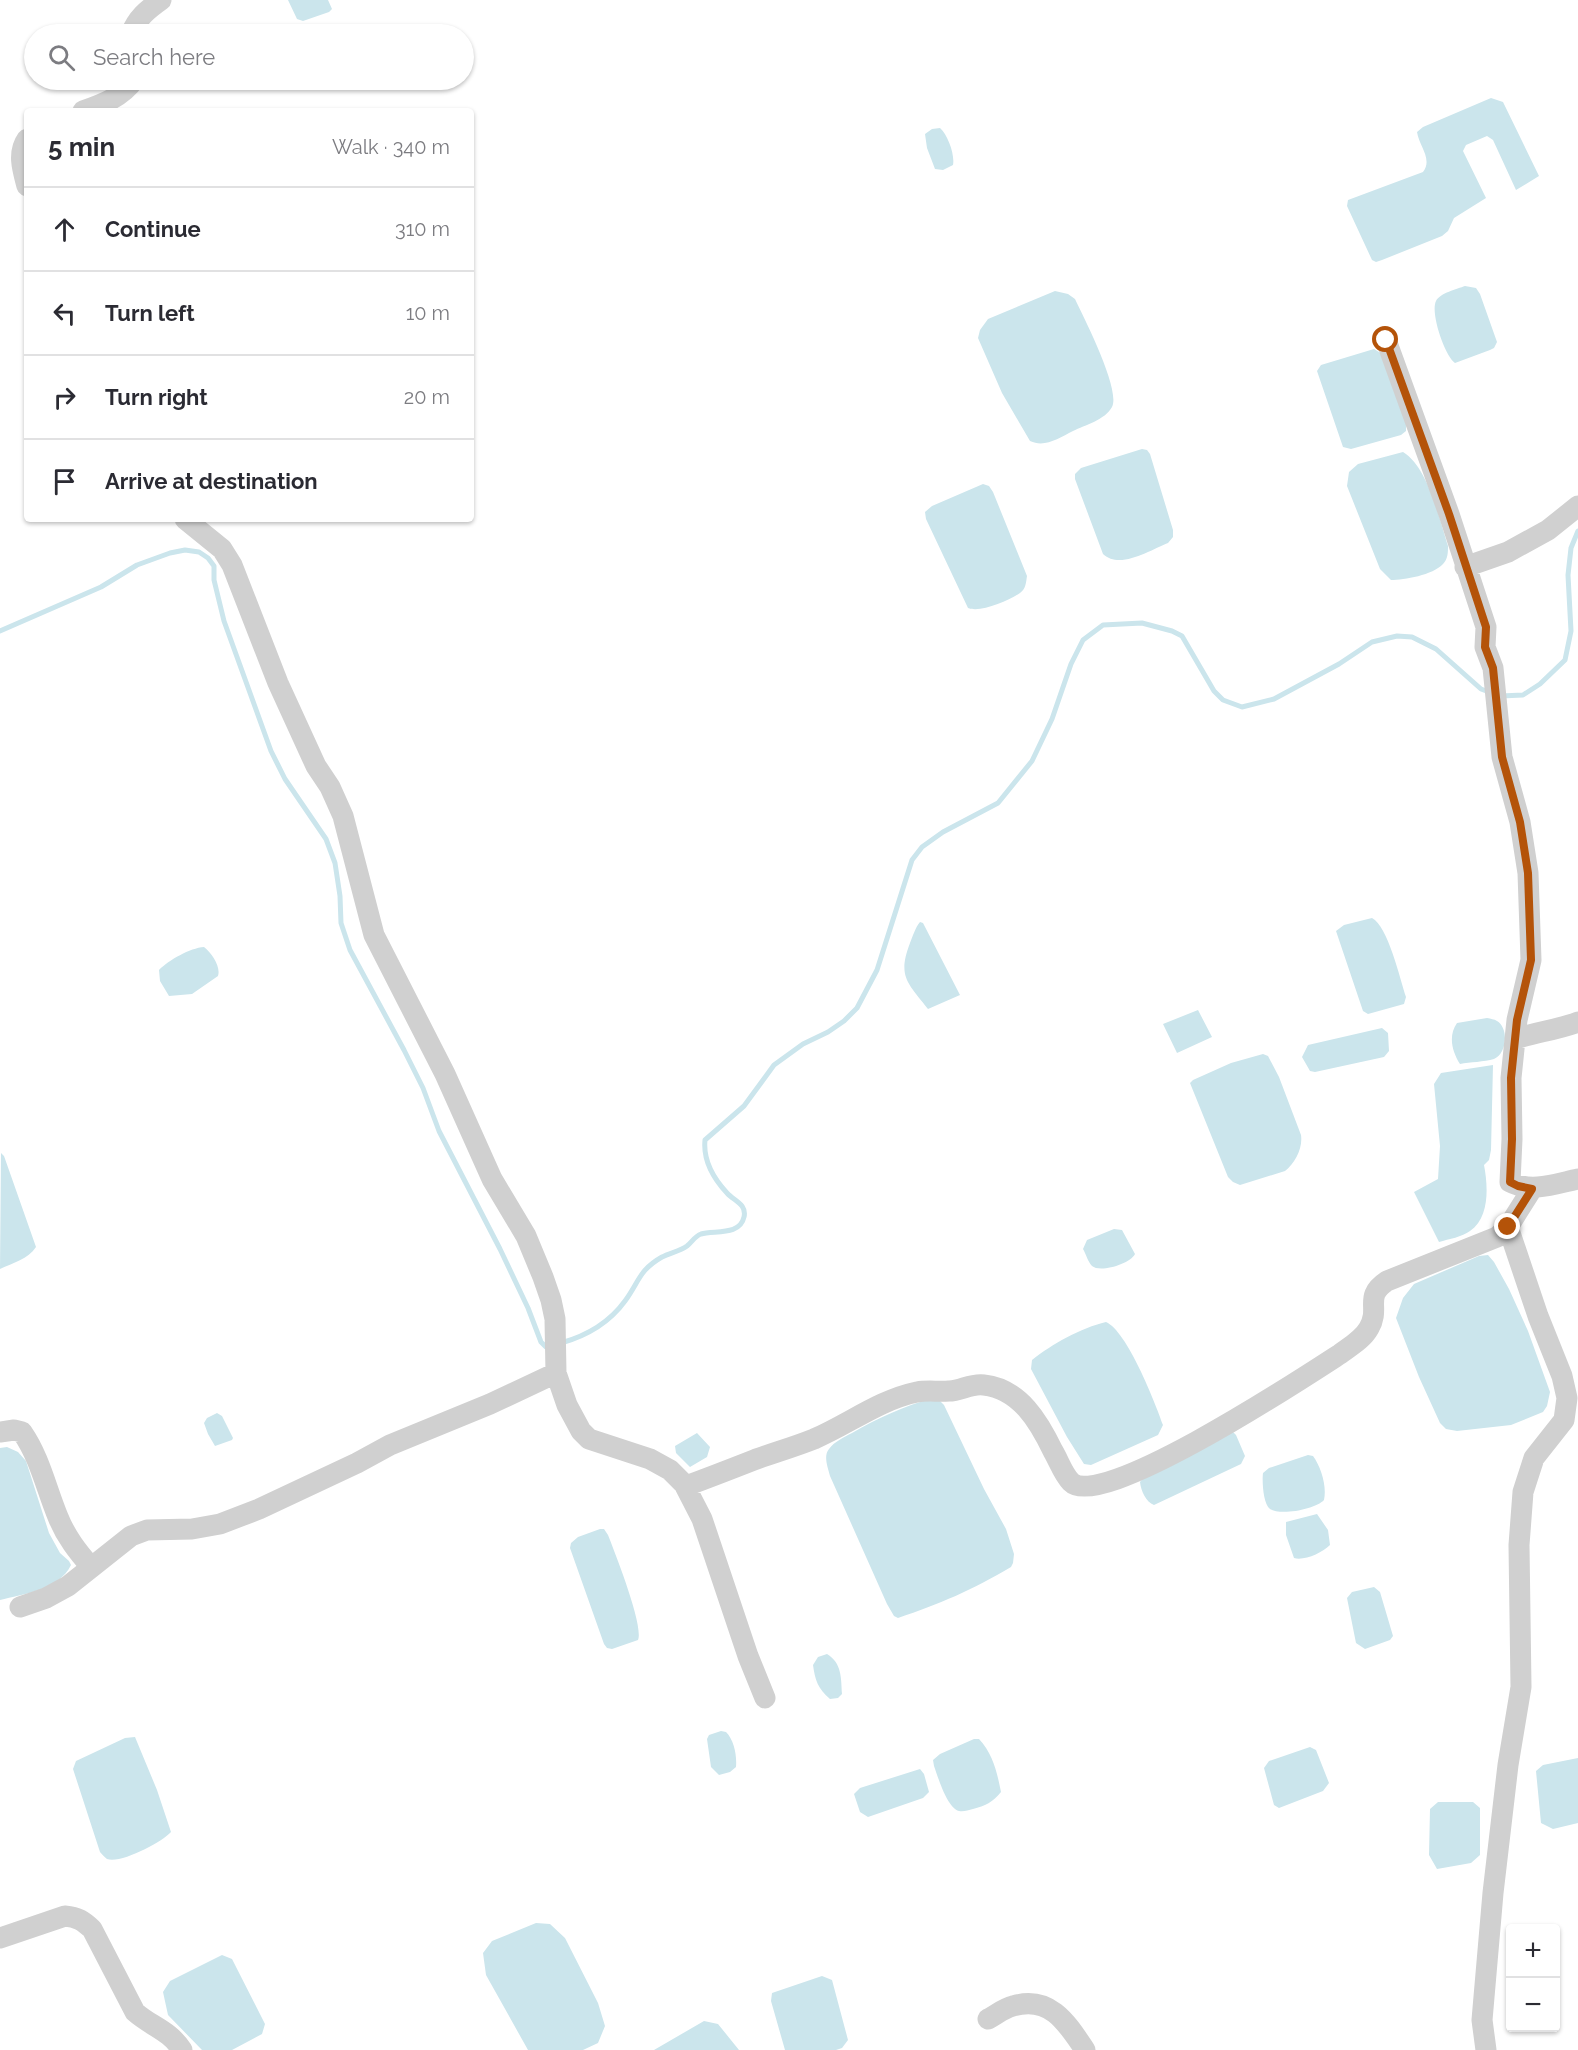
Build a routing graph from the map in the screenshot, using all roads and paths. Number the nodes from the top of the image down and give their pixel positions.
1 (161, 0) edge
2 (135, 24) edge
3 (126, 90) edge
4 (91, 108) edge
5 (24, 144) edge
6 (24, 174) edge
7 (1386, 340) dead end
8 (1578, 506) edge
9 (189, 522) edge
10 (1465, 567) junction
11 (1578, 1022) edge
12 (1515, 1039) junction
13 (1578, 1179) edge
14 (1532, 1189) junction
15 (1508, 1227) junction
16 (556, 1356) junction
17 (0, 1432) edge
18 (686, 1486) junction
19 (91, 1567) junction
20 (20, 1607) dead end
21 (765, 1698) dead end
22 (0, 1938) edge
23 (988, 2019) dead end
24 (182, 2050) edge
25 (1085, 2050) edge
26 (1486, 2050) edge

1 - 2 street
3 - 4 street
5 - 6 street
7 - 10 street
8 - 10 street
9 - 16 street
10 - 12 street
11 - 12 street
12 - 14 street
13 - 14 street
14 - 15 street
15 - 18 street
15 - 26 street
16 - 18 street
16 - 19 street
17 - 19 street
18 - 21 street
19 - 20 street
22 - 24 street
23 - 25 street

